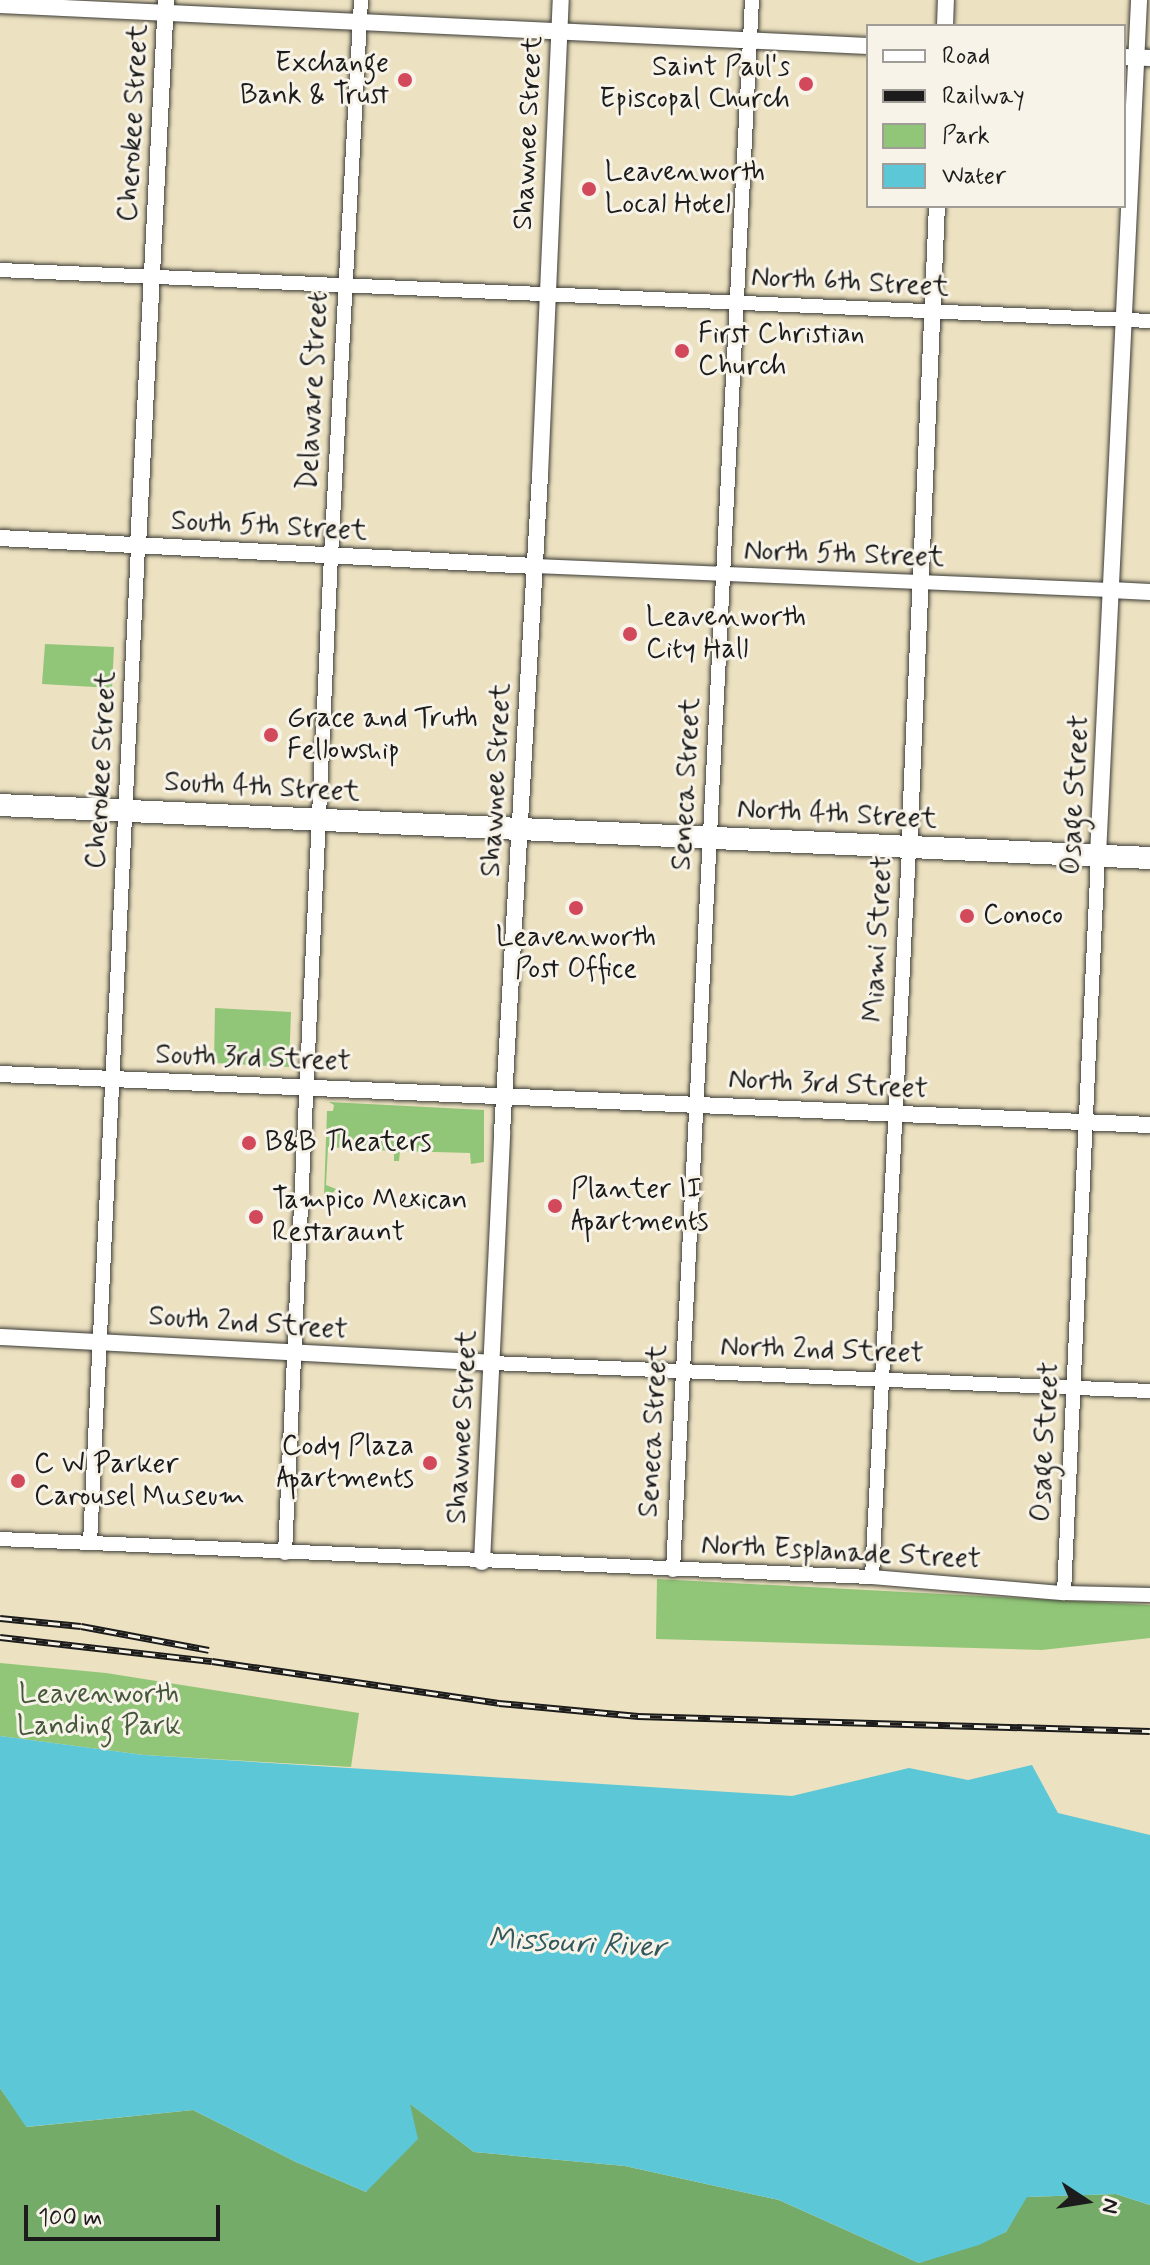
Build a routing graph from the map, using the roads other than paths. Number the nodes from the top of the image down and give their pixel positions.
1 (361, 0) edge
2 (561, 0) edge
3 (752, 0) edge
4 (946, 0) edge
5 (1139, 0) edge
6 (3, 5) edge
7 (166, 6) edge
8 (360, 22) junction
9 (945, 24) edge
10 (560, 33) junction
11 (750, 41) junction
12 (866, 46) edge
13 (1137, 58) edge
14 (937, 208) edge
15 (0, 270) edge
16 (153, 278) junction
17 (346, 287) junction
18 (547, 296) junction
19 (739, 303) junction
20 (933, 314) junction
21 (1122, 320) junction
22 (1150, 321) edge
23 (0, 538) edge
24 (138, 546) junction
25 (331, 556) junction
26 (535, 566) junction
27 (723, 576) junction
28 (922, 585) junction
29 (1111, 590) junction
30 (1150, 592) edge
31 (0, 805) edge
32 (127, 811) junction
33 (319, 822) junction
34 (520, 830) junction
35 (711, 839) junction
36 (909, 849) junction
37 (1098, 855) junction
38 (1150, 858) edge
39 (0, 1074) edge
40 (110, 1080) junction
41 (307, 1086) junction
42 (504, 1095) junction
43 (694, 1105) junction
44 (897, 1114) junction
45 (1089, 1123) junction
46 (1150, 1125) edge
47 (0, 1337) edge
48 (98, 1340) junction
49 (294, 1352) junction
50 (492, 1363) junction
51 (683, 1371) junction
52 (883, 1379) junction
53 (1075, 1387) junction
54 (1150, 1391) edge
55 (0, 1539) edge
56 (90, 1543) junction
57 (285, 1553) junction
58 (482, 1562) junction
59 (673, 1570) junction
60 (872, 1577) junction
61 (1064, 1593) junction
62 (1150, 1595) edge

1 - 8 street, Delaware Street
2 - 10 street, Shawnee Street
3 - 11 street, Seneca Street
4 - 9 street
5 - 13 street, Osage Street
6 - 7 street
7 - 8 street
7 - 16 street, Cherokee Street
8 - 10 street
8 - 17 street, Delaware Street
10 - 11 street
10 - 18 street, Shawnee Street
11 - 12 street
11 - 19 street, Seneca Street
13 - 21 street, Osage Street
14 - 20 street, Miami Street
15 - 16 street, North 6th Street
16 - 17 street, North 6th Street
16 - 24 street, Cherokee Street
17 - 18 street, North 6th Street
17 - 25 street, Delaware Street
18 - 19 street, North 6th Street
18 - 26 street, Shawnee Street
19 - 20 street, North 6th Street
19 - 27 street, Seneca Street
20 - 21 street, North 6th Street
20 - 28 street, Miami Street
21 - 22 street, North 6th Street
21 - 29 street, Osage Street
23 - 24 street, South 5th Street
24 - 25 street, South 5th Street
24 - 32 street, Cherokee Street
25 - 26 street, South 5th Street
25 - 33 street, Delaware Street
26 - 27 street, North 5th Street
26 - 34 street, Shawnee Street
27 - 28 street, North 5th Street
27 - 35 street, Seneca Street
28 - 29 street, North 5th Street
28 - 36 street, Miami Street
29 - 30 street, North 5th Street
29 - 37 street, Osage Street
31 - 32 highway, South 4th Street
32 - 33 highway, South 4th Street
32 - 40 street, Cherokee Street
33 - 34 highway, South 4th Street
33 - 41 street, Delaware Street
34 - 35 highway, North 4th Street
34 - 42 street, Shawnee Street
35 - 36 highway, North 4th Street
35 - 43 street, Seneca Street
36 - 37 highway, North 4th Street
36 - 44 street, Miami Street
37 - 38 highway, North 4th Street
37 - 45 street, Osage Street
39 - 40 street, South 3rd Street
40 - 41 street, South 3rd Street
40 - 48 street, Cherokee Street
41 - 42 street, South 3rd Street
41 - 49 street, Delaware Street
42 - 43 street, North 3rd Street
42 - 50 street, Shawnee Street
43 - 44 street, North 3rd Street
43 - 51 street, Seneca Street
44 - 45 street, North 3rd Street
44 - 52 street, Miami Street
45 - 46 street, North 3rd Street
45 - 53 street, Osage Street
47 - 48 street, South 2nd Street
48 - 49 street, South 2nd Street
48 - 56 street, Cherokee Street
49 - 50 street, South 2nd Street
49 - 57 street, Delaware Street
50 - 51 street, North 2nd Street
50 - 58 street, Shawnee Street
51 - 52 street, North 2nd Street
51 - 59 street, Seneca Street
52 - 53 street, North 2nd Street
52 - 60 street, Miami Street
53 - 54 street, North 2nd Street
53 - 61 street, Osage Street
55 - 56 street, North Esplanade Street
56 - 57 street, North Esplanade Street
57 - 58 street, North Esplanade Street
58 - 59 street, North Esplanade Street
59 - 60 street, North Esplanade Street
60 - 61 street, North Esplanade Street
61 - 62 street, North Esplanade Street

